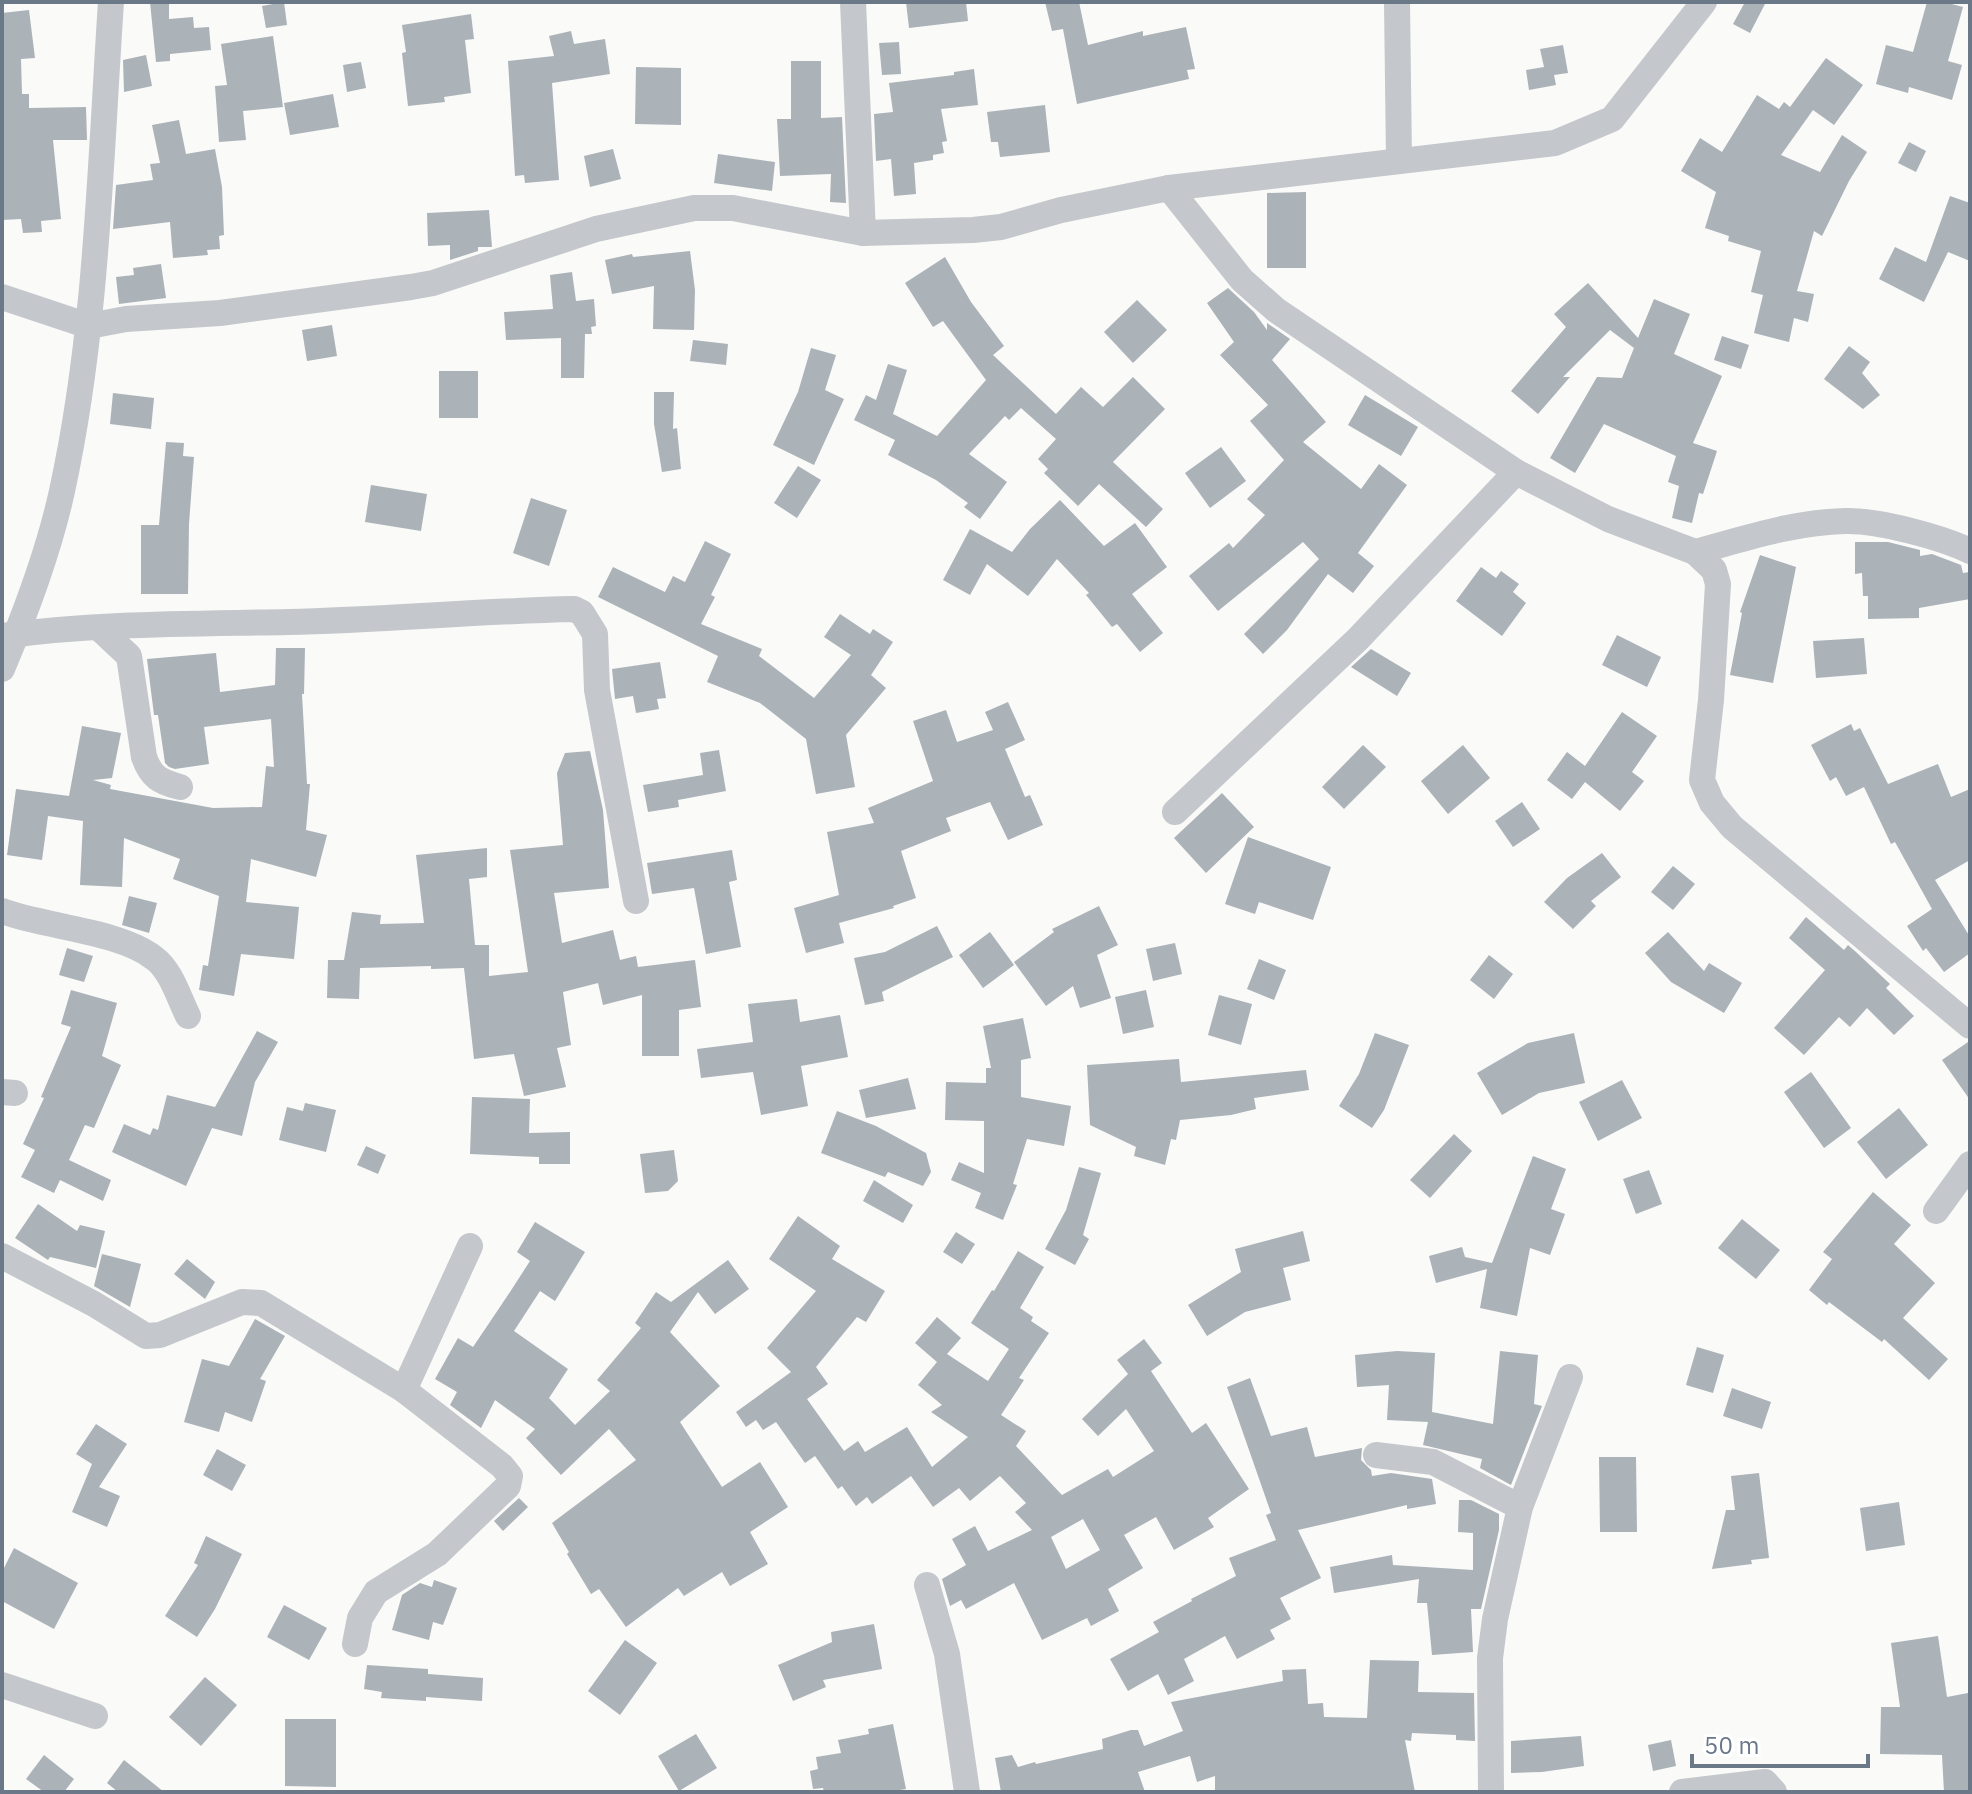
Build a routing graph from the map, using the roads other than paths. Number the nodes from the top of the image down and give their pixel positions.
1 (111, 2) edge
2 (853, 2) edge
3 (1397, 2) edge
4 (1704, 2) edge
5 (1399, 161) junction
6 (1169, 188) junction
7 (863, 233) junction
8 (2, 297) edge
9 (89, 326) junction
10 (1516, 472) junction
11 (1970, 551) edge
12 (1695, 552) junction
13 (99, 628) junction
14 (9, 635) edge
15 (2, 669) edge
16 (180, 787) dead end
17 (1175, 812) dead end
18 (636, 901) dead end
19 (2, 911) edge
20 (188, 1016) dead end
21 (1970, 1026) edge
22 (1970, 1164) edge
23 (1936, 1211) dead end
24 (470, 1246) dead end
25 (2, 1256) edge
26 (1570, 1377) dead end
27 (404, 1390) junction
28 (1376, 1455) dead end
29 (1520, 1507) junction
30 (927, 1585) dead end
31 (355, 1644) dead end
32 (2, 1685) edge
33 (95, 1716) dead end
34 (967, 1792) edge
35 (1491, 1792) edge
36 (1682, 1792) edge
37 (1774, 1792) edge

1 - 9 street
2 - 7 street
3 - 5 street
4 - 5 street
5 - 6 street
6 - 7 street
6 - 10 street
7 - 9 street
8 - 9 street
9 - 14 street
10 - 12 street
10 - 17 street
11 - 12 street
12 - 21 street
13 - 14 street
13 - 16 street
13 - 18 street
14 - 15 street
19 - 20 street
22 - 23 street
24 - 27 street
25 - 27 street
26 - 29 street
27 - 31 street
28 - 29 street
29 - 35 street
30 - 34 street
32 - 33 street
36 - 37 street

